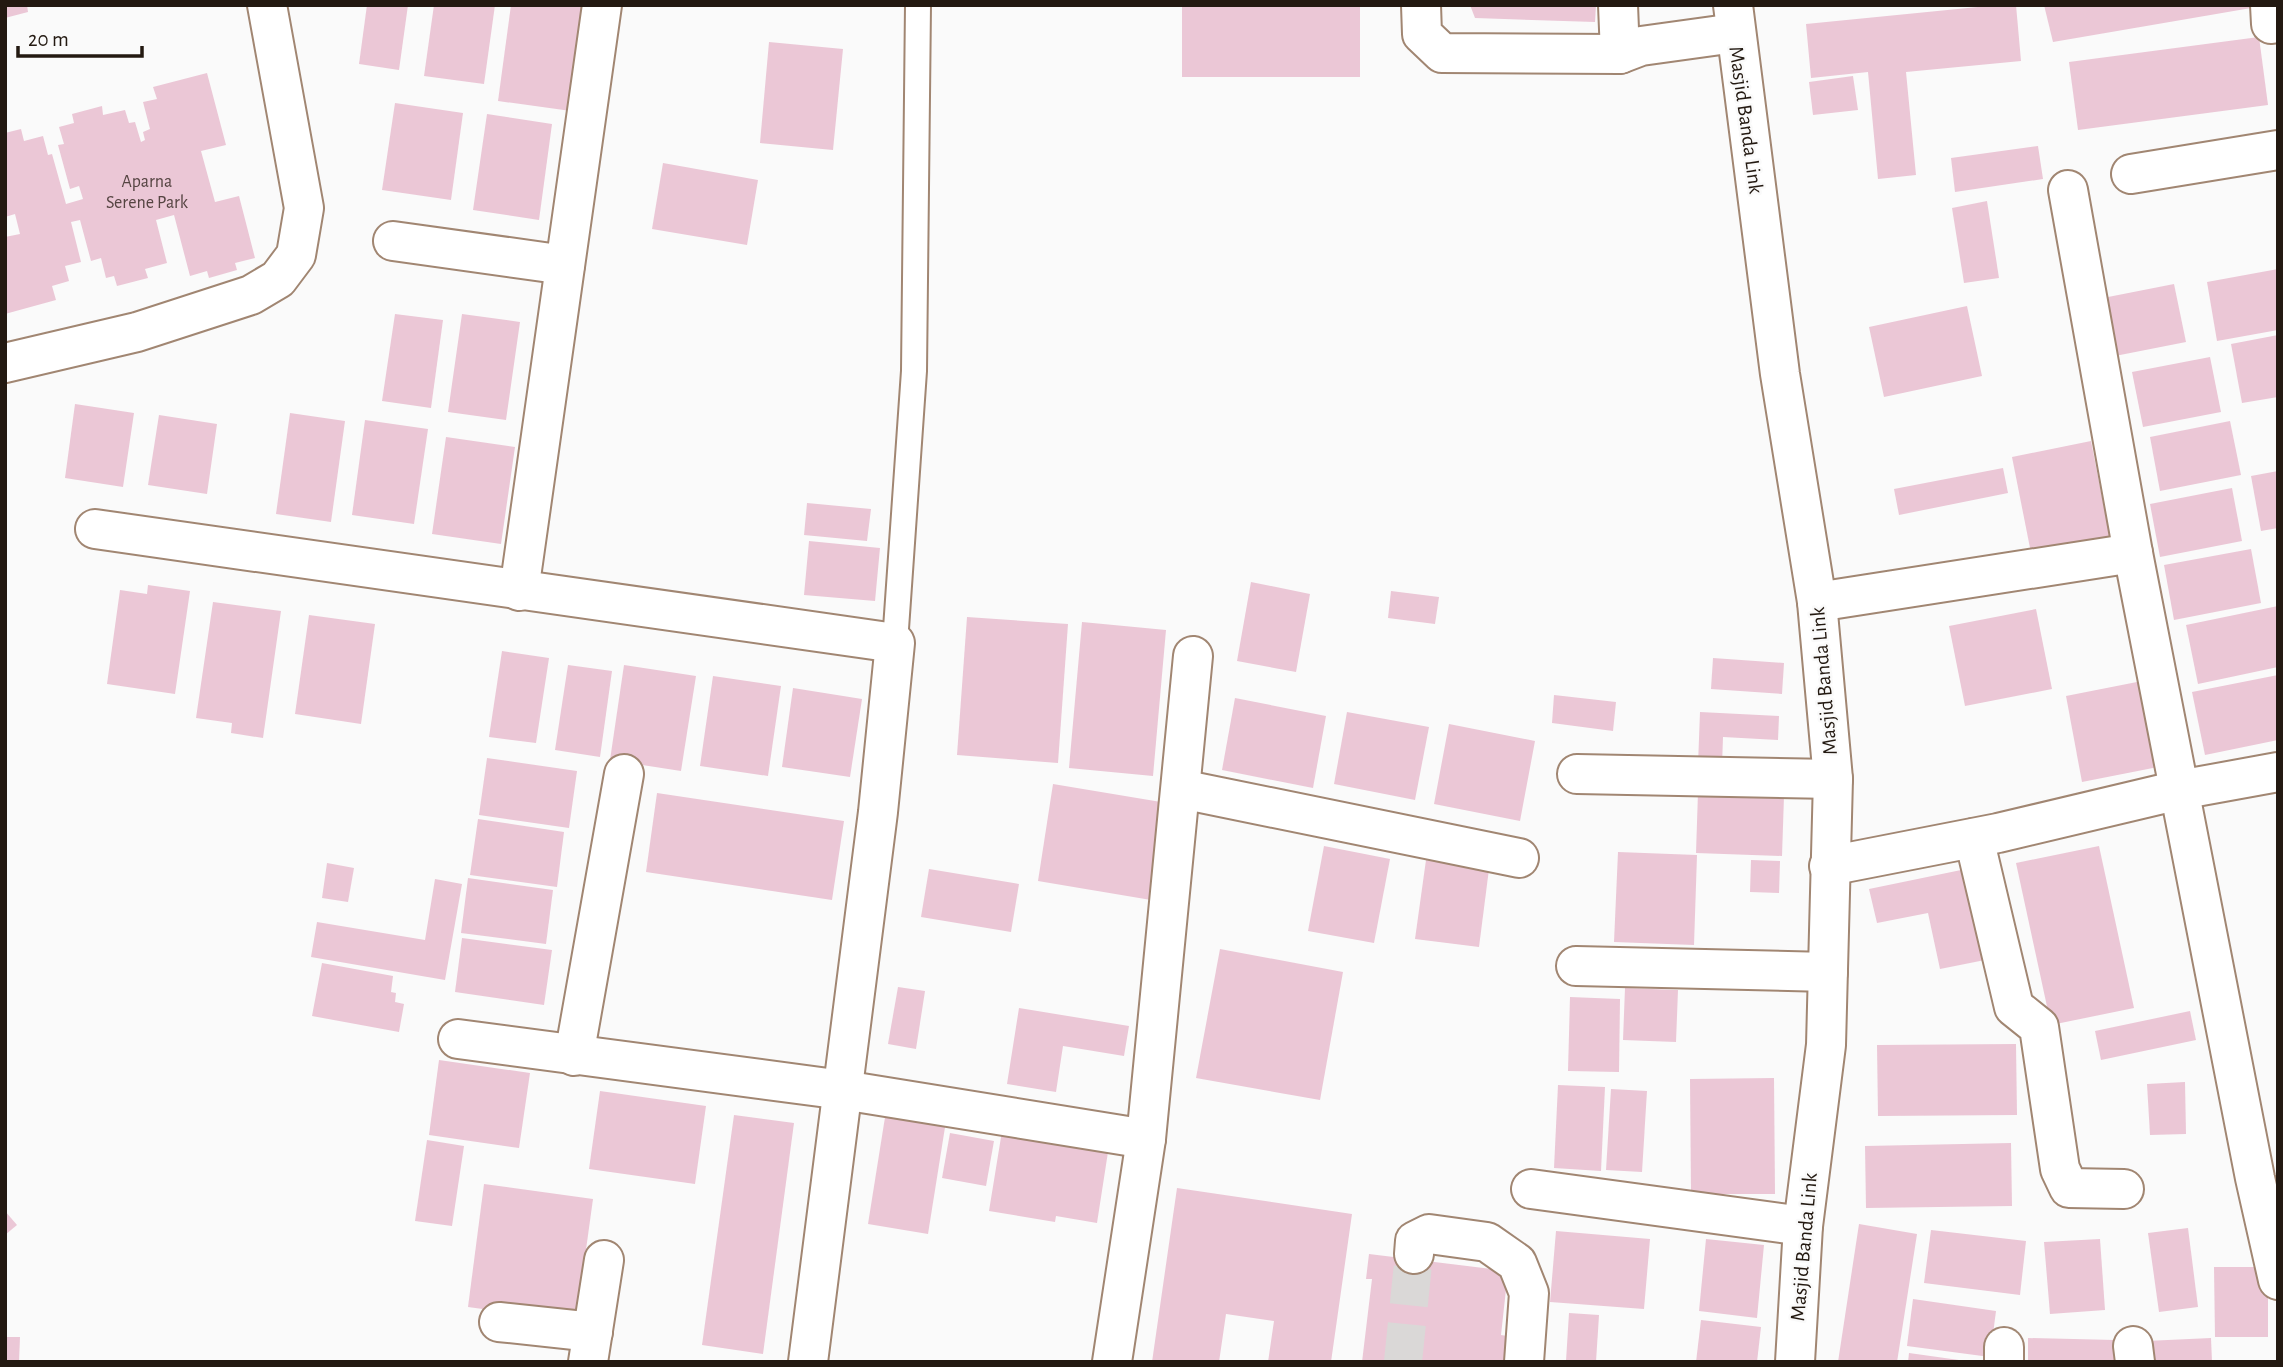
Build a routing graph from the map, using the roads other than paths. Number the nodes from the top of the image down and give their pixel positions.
1 (267, 5) edge
2 (601, 5) edge
3 (918, 5) edge
4 (1421, 5) edge
5 (1618, 5) edge
6 (1734, 19) edge
7 (1620, 54) junction
8 (2278, 150) edge
9 (2131, 174) dead end
10 (2068, 190) dead end
11 (393, 241) dead end
12 (565, 265) junction
13 (5, 363) edge
14 (95, 529) dead end
15 (2133, 553) junction
16 (519, 591) junction
17 (1817, 602) junction
18 (895, 643) junction
19 (1193, 656) dead end
20 (2278, 772) edge
21 (624, 774) dead end
22 (1577, 774) dead end
23 (1833, 779) junction
24 (1181, 789) junction
25 (2179, 790) junction
26 (1974, 838) junction
27 (1518, 858) dead end
28 (1829, 866) junction
29 (1576, 966) dead end
30 (1828, 972) junction
31 (458, 1039) dead end
32 (574, 1055) junction
33 (843, 1090) junction
34 (1146, 1139) junction
35 (1531, 1189) dead end
36 (2124, 1189) dead end
37 (1803, 1226) junction
38 (1414, 1254) tunnel mouth
39 (604, 1259) dead end
40 (2278, 1280) edge
41 (499, 1322) dead end
42 (590, 1347) edge
43 (808, 1362) edge
44 (1112, 1362) edge
45 (1524, 1362) edge
46 (1796, 1362) edge

1 - 13 street
2 - 12 street
3 - 18 lane
4 - 7 street
5 - 7 street
6 - 7 street
6 - 17 street, Masjid Banda Link
8 - 9 street
10 - 15 street
11 - 12 street
12 - 16 street
14 - 16 street
15 - 17 street
15 - 25 street
16 - 18 street
17 - 23 street, Masjid Banda Link
18 - 33 street
19 - 24 street
20 - 25 street
21 - 32 street
22 - 23 street
23 - 28 street, Masjid Banda Link
24 - 27 street
24 - 34 street
25 - 26 street
25 - 40 street
26 - 28 street
26 - 36 street
28 - 30 street, Masjid Banda Link
29 - 30 street
30 - 37 street, Masjid Banda Link
31 - 32 street
32 - 33 street
33 - 34 street
33 - 43 street
34 - 44 street
35 - 37 street
37 - 46 street, Masjid Banda Link
38 - 45 street
39 - 42 street
41 - 42 street

